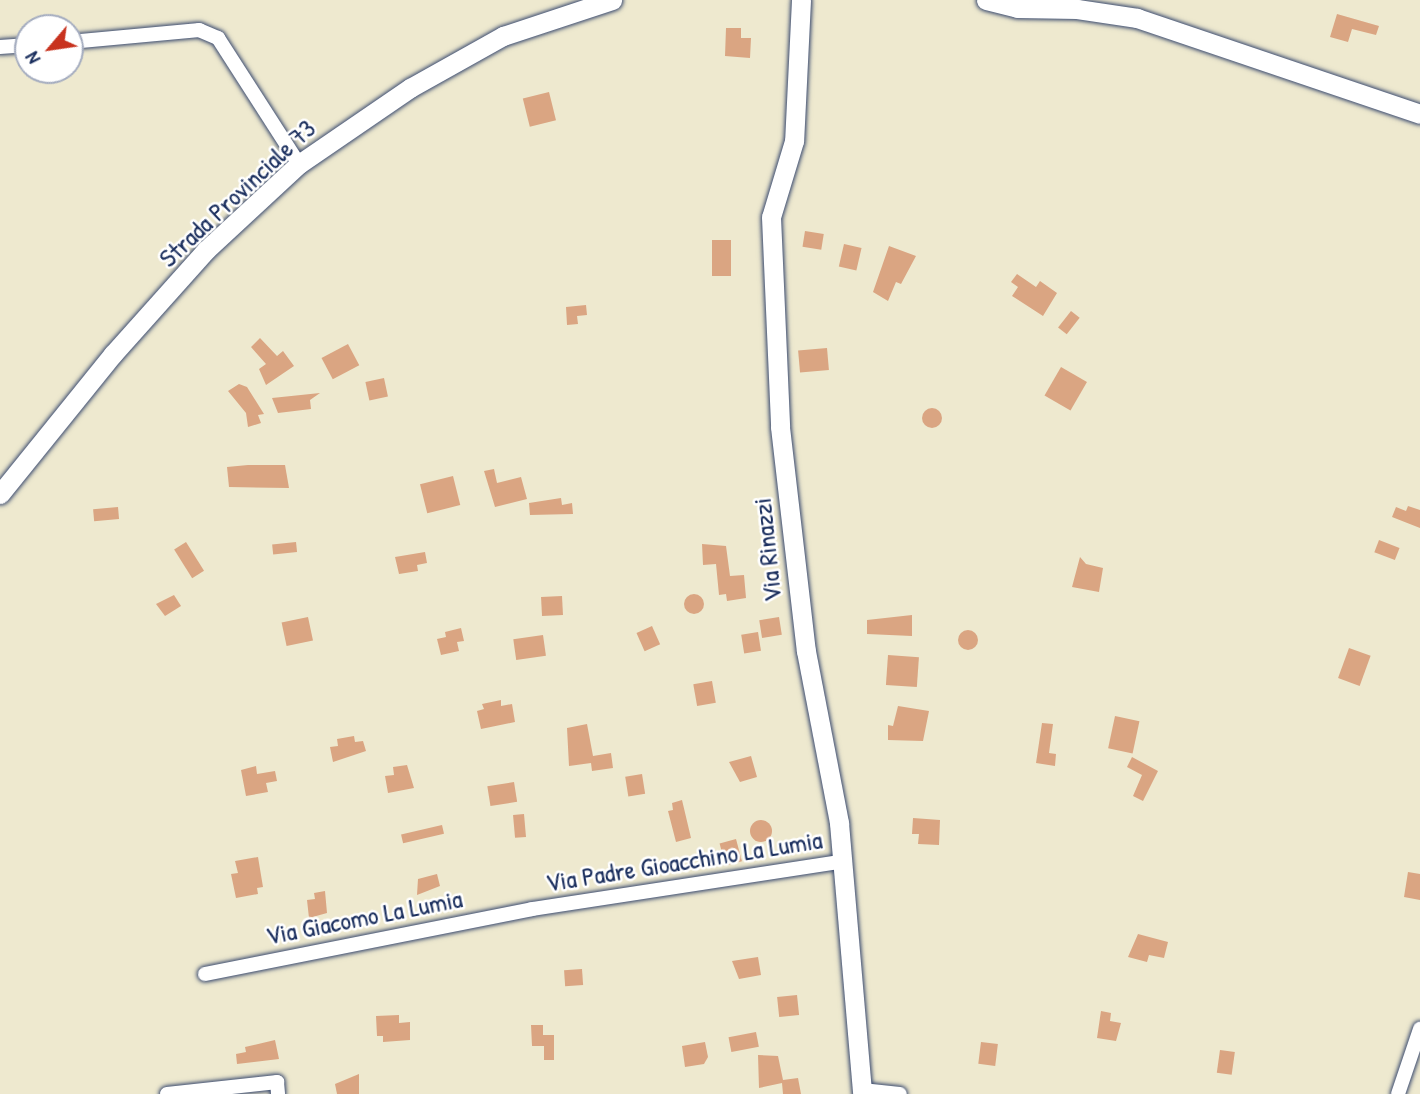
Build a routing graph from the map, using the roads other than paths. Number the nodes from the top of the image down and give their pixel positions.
1 (612, 0) edge
2 (801, 0) edge
3 (986, 0) edge
4 (1078, 4) edge
5 (84, 41) edge
6 (1420, 114) edge
7 (299, 163) junction
8 (0, 494) edge
9 (844, 861) junction
10 (532, 909) joint
11 (205, 974) dead end
12 (1420, 1029) edge
13 (862, 1092) edge
14 (167, 1094) edge
15 (278, 1094) edge
16 (900, 1094) edge
17 (1398, 1094) edge

1 - 7 street, Strada Provinciale 73
2 - 9 street, Via Rinazzi
3 - 4 street
4 - 6 street
5 - 7 street
7 - 8 street, Strada Provinciale 73
9 - 10 street, Via Padre Gioacchino La Lumia
9 - 13 street, Via Rinazzi
10 - 11 street, Via Giacomo La Lumia
12 - 17 street
13 - 16 street
14 - 15 street

